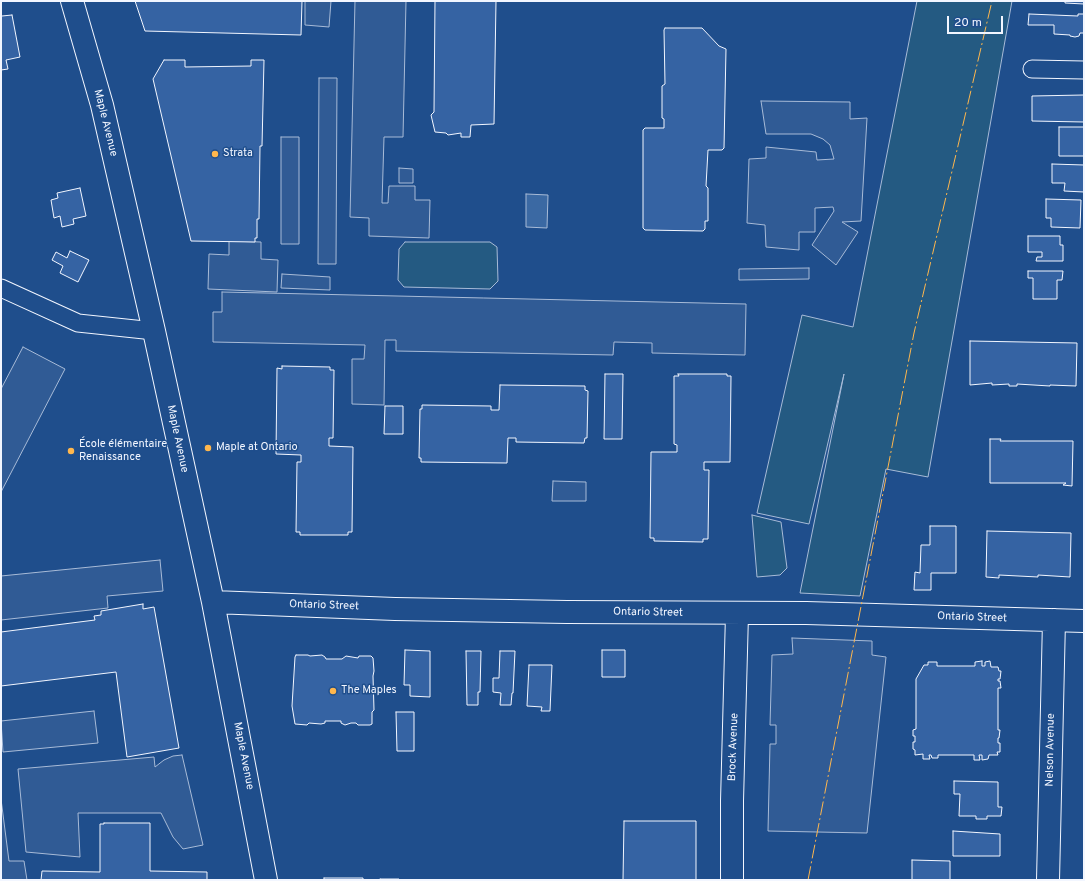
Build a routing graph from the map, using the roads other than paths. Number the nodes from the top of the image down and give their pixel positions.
1 (72, 1) edge
2 (1032, 69) dead end
3 (1084, 70) edge
4 (1, 288) edge
5 (154, 331) junction
6 (213, 602) junction
7 (737, 614) junction
8 (1054, 620) junction
9 (1084, 621) edge
10 (266, 880) edge
11 (732, 880) edge
12 (1048, 880) edge

1 - 5 street, Maple Avenue
2 - 3 street
4 - 5 street
5 - 6 street, Maple Avenue
6 - 7 street, Ontario Street
6 - 10 street, Maple Avenue
7 - 8 street, Ontario Street
7 - 11 street, Brock Avenue
8 - 9 street, Ontario Street
8 - 12 street, Nelson Avenue

